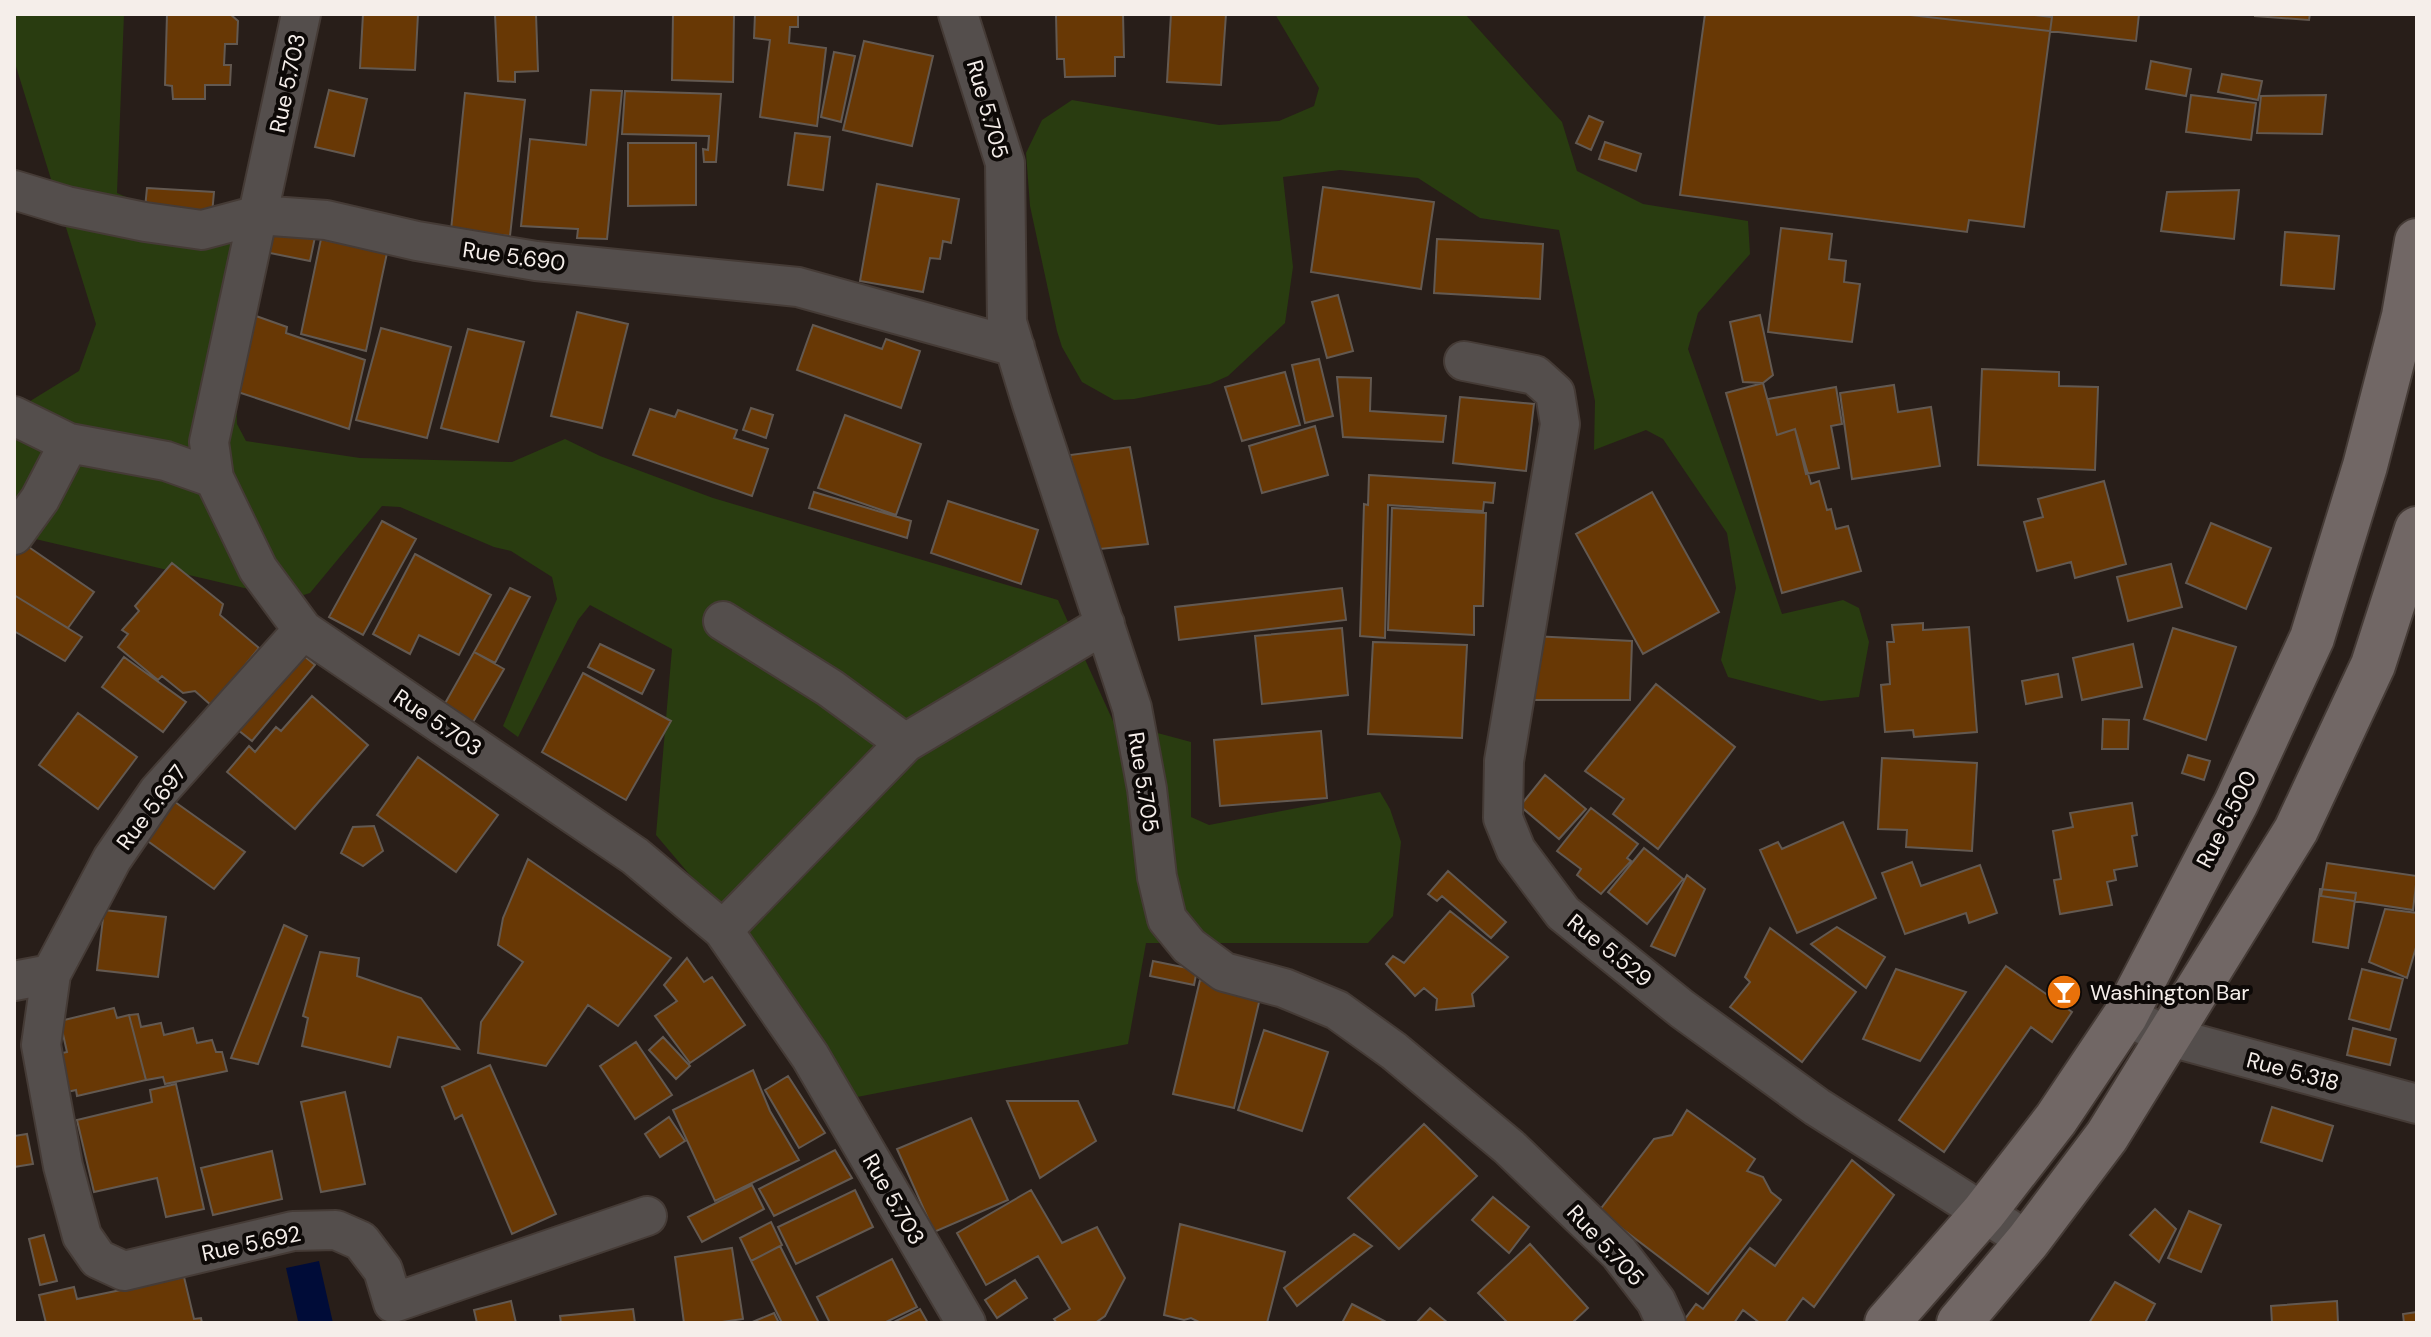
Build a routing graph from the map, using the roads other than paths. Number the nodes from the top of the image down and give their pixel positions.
1 (301, 14) edge
2 (958, 14) edge
3 (14, 190) edge
4 (258, 215) junction
5 (2417, 241) edge
6 (1015, 347) junction
7 (1464, 361) dead end
8 (14, 416) edge
9 (69, 443) junction
10 (214, 478) junction
11 (2417, 529) edge
12 (14, 535) edge
13 (723, 621) dead end
14 (1105, 624) junction
15 (303, 630) junction
16 (905, 743) junction
17 (723, 930) junction
18 (51, 974) junction
19 (14, 981) edge
20 (2125, 1016) junction
21 (2170, 1037) junction
22 (2417, 1104) edge
23 (1984, 1212) junction
24 (647, 1216) dead end
25 (2028, 1241) junction
26 (395, 1313) edge
27 (966, 1323) edge
28 (1666, 1323) edge
29 (1887, 1323) edge
30 (1959, 1323) edge

1 - 4 street, Rue 5.703
2 - 6 street, Rue 5.705
3 - 4 street, Rue 5.690
4 - 6 street, Rue 5.690
4 - 10 street, Rue 5.703
5 - 20 main road, Rue 5.500
6 - 14 street, Rue 5.705
7 - 23 street, Rue 5.529
8 - 9 street
9 - 10 street
9 - 12 street
10 - 15 street, Rue 5.703
11 - 21 main road
13 - 16 street
14 - 16 street
14 - 28 street, Rue 5.705
15 - 17 street, Rue 5.703
15 - 18 street, Rue 5.697
16 - 17 street
17 - 27 street, Rue 5.703
18 - 19 street
18 - 26 street, Rue 5.692
20 - 21 street, Rue 5.318
20 - 23 main road, Rue 5.500
21 - 22 street, Rue 5.318
21 - 25 main road
23 - 25 street, Rue 5.529
23 - 29 main road, Rue 5.500
24 - 26 street, Rue 5.692
25 - 30 main road

